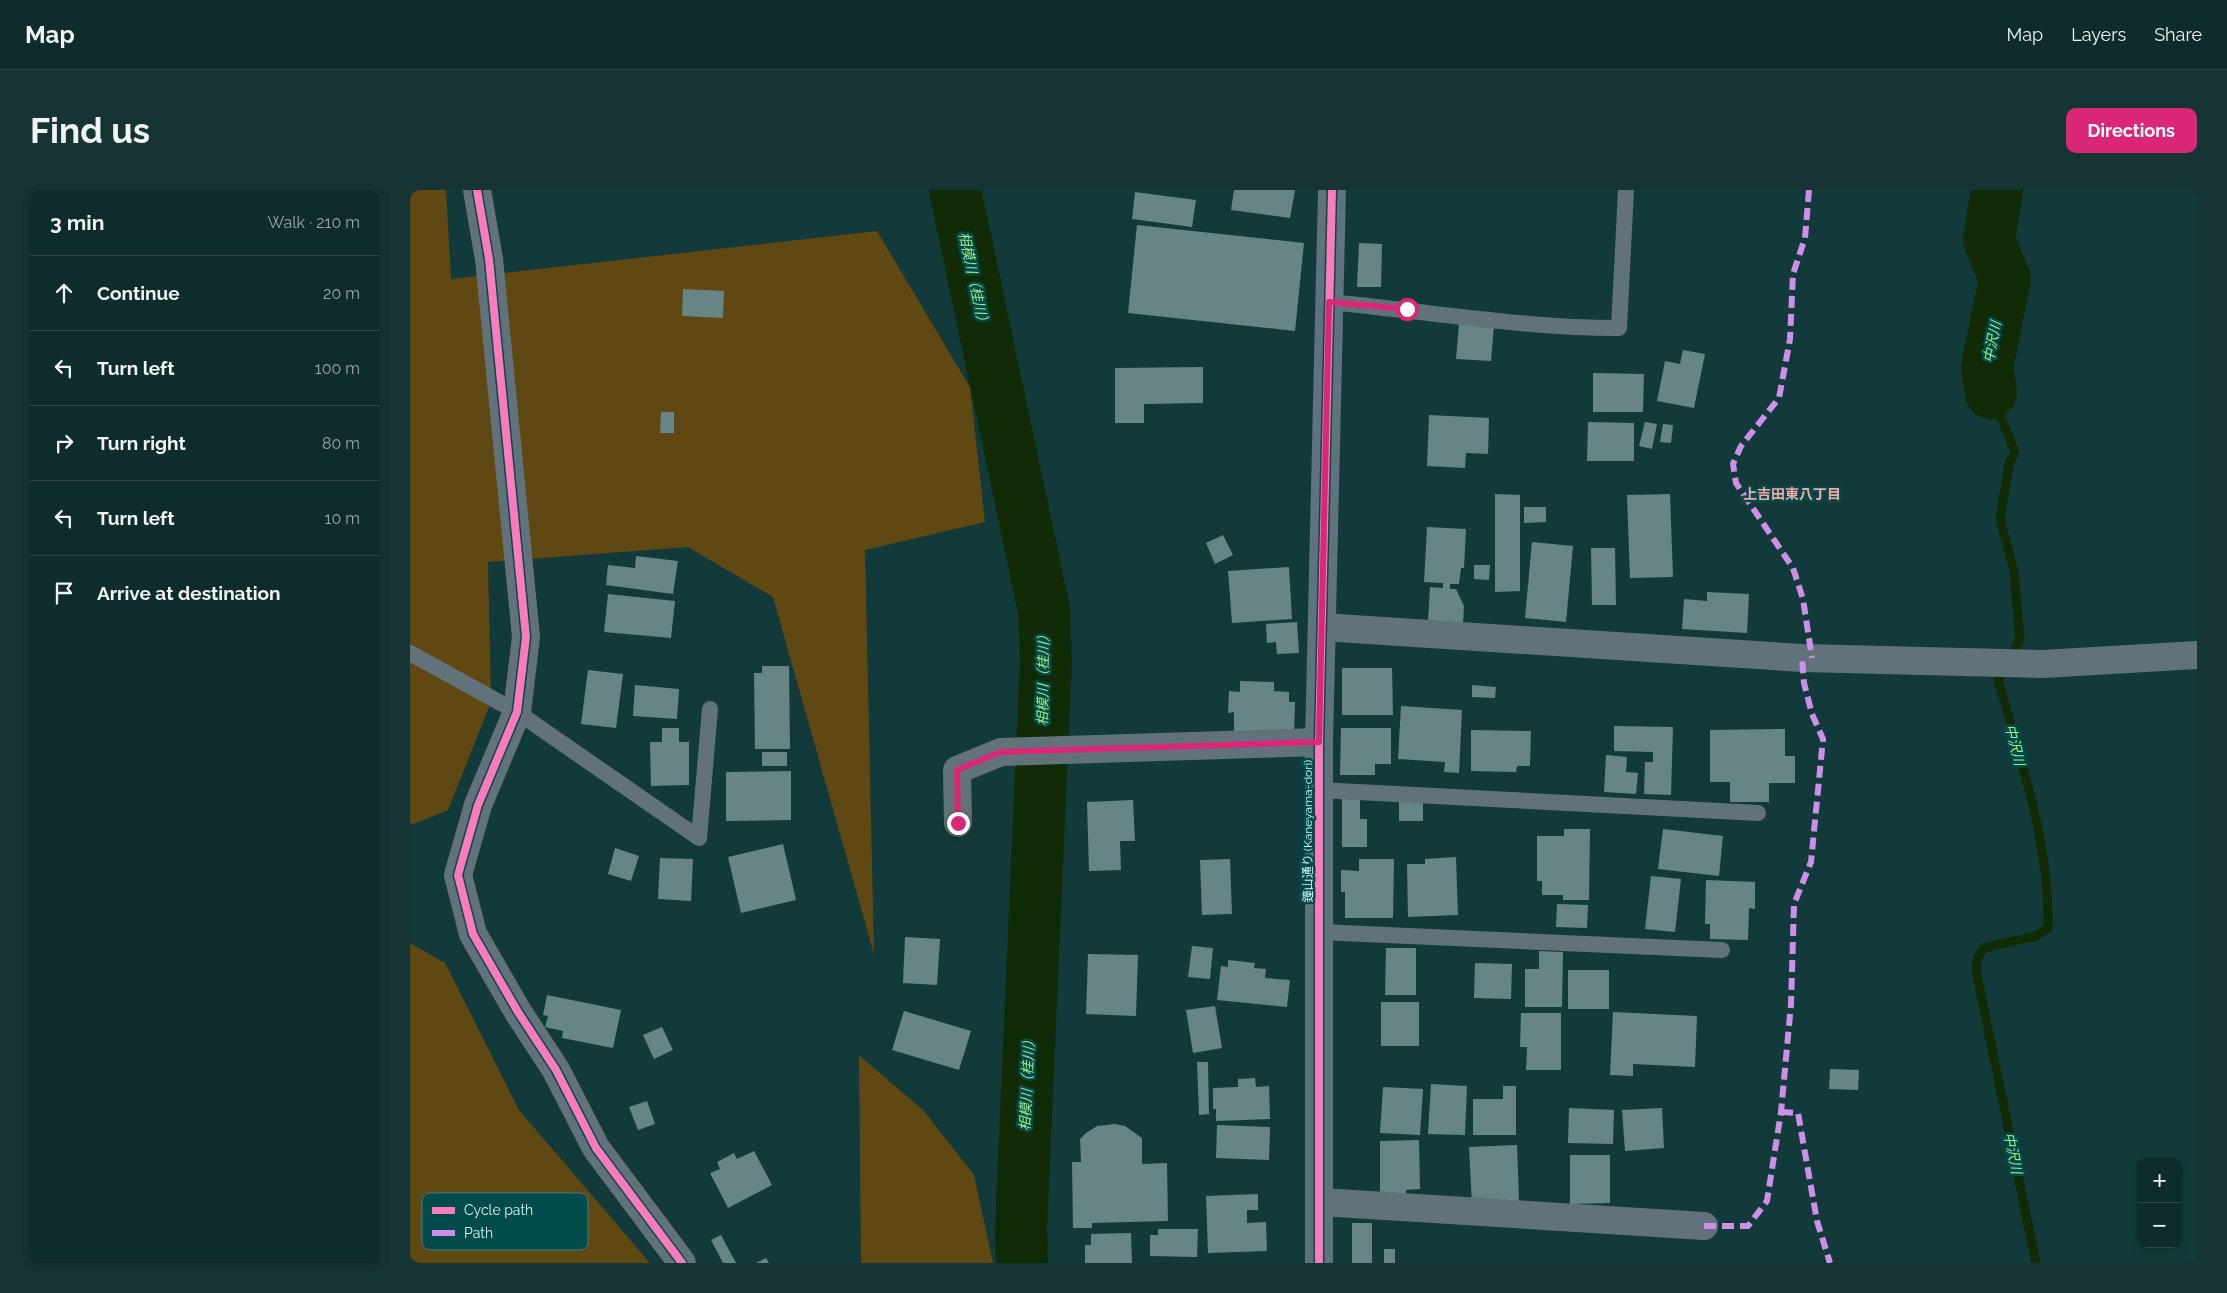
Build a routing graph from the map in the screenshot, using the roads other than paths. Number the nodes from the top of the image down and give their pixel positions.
1 (477, 190) edge
2 (1332, 190) edge
3 (1626, 190) edge
4 (1329, 302) junction
5 (1322, 627) junction
6 (410, 653) edge
7 (2197, 655) edge
8 (710, 709) dead end
9 (517, 712) junction
10 (1319, 742) junction
11 (1319, 790) junction
12 (1758, 813) dead end
13 (958, 823) dead end
14 (1320, 932) junction
15 (1722, 950) dead end
16 (1321, 1202) junction
17 (1704, 1226) dead end
18 (682, 1263) edge
19 (1319, 1263) edge

1 - 9 street
2 - 4 street, 鐘山通り (Kaneyama-dori)
3 - 4 lane
4 - 5 street, 鐘山通り (Kaneyama-dori)
5 - 7 street
5 - 10 street, 鐘山通り (Kaneyama-dori)
6 - 9 lane
8 - 9 lane
9 - 18 street
10 - 11 street, 鐘山通り (Kaneyama-dori)
10 - 13 street
11 - 12 lane
11 - 14 street, 鐘山通り (Kaneyama-dori)
14 - 15 lane
14 - 16 street, 鐘山通り (Kaneyama-dori)
16 - 17 street
16 - 19 street, 鐘山通り (Kaneyama-dori)

